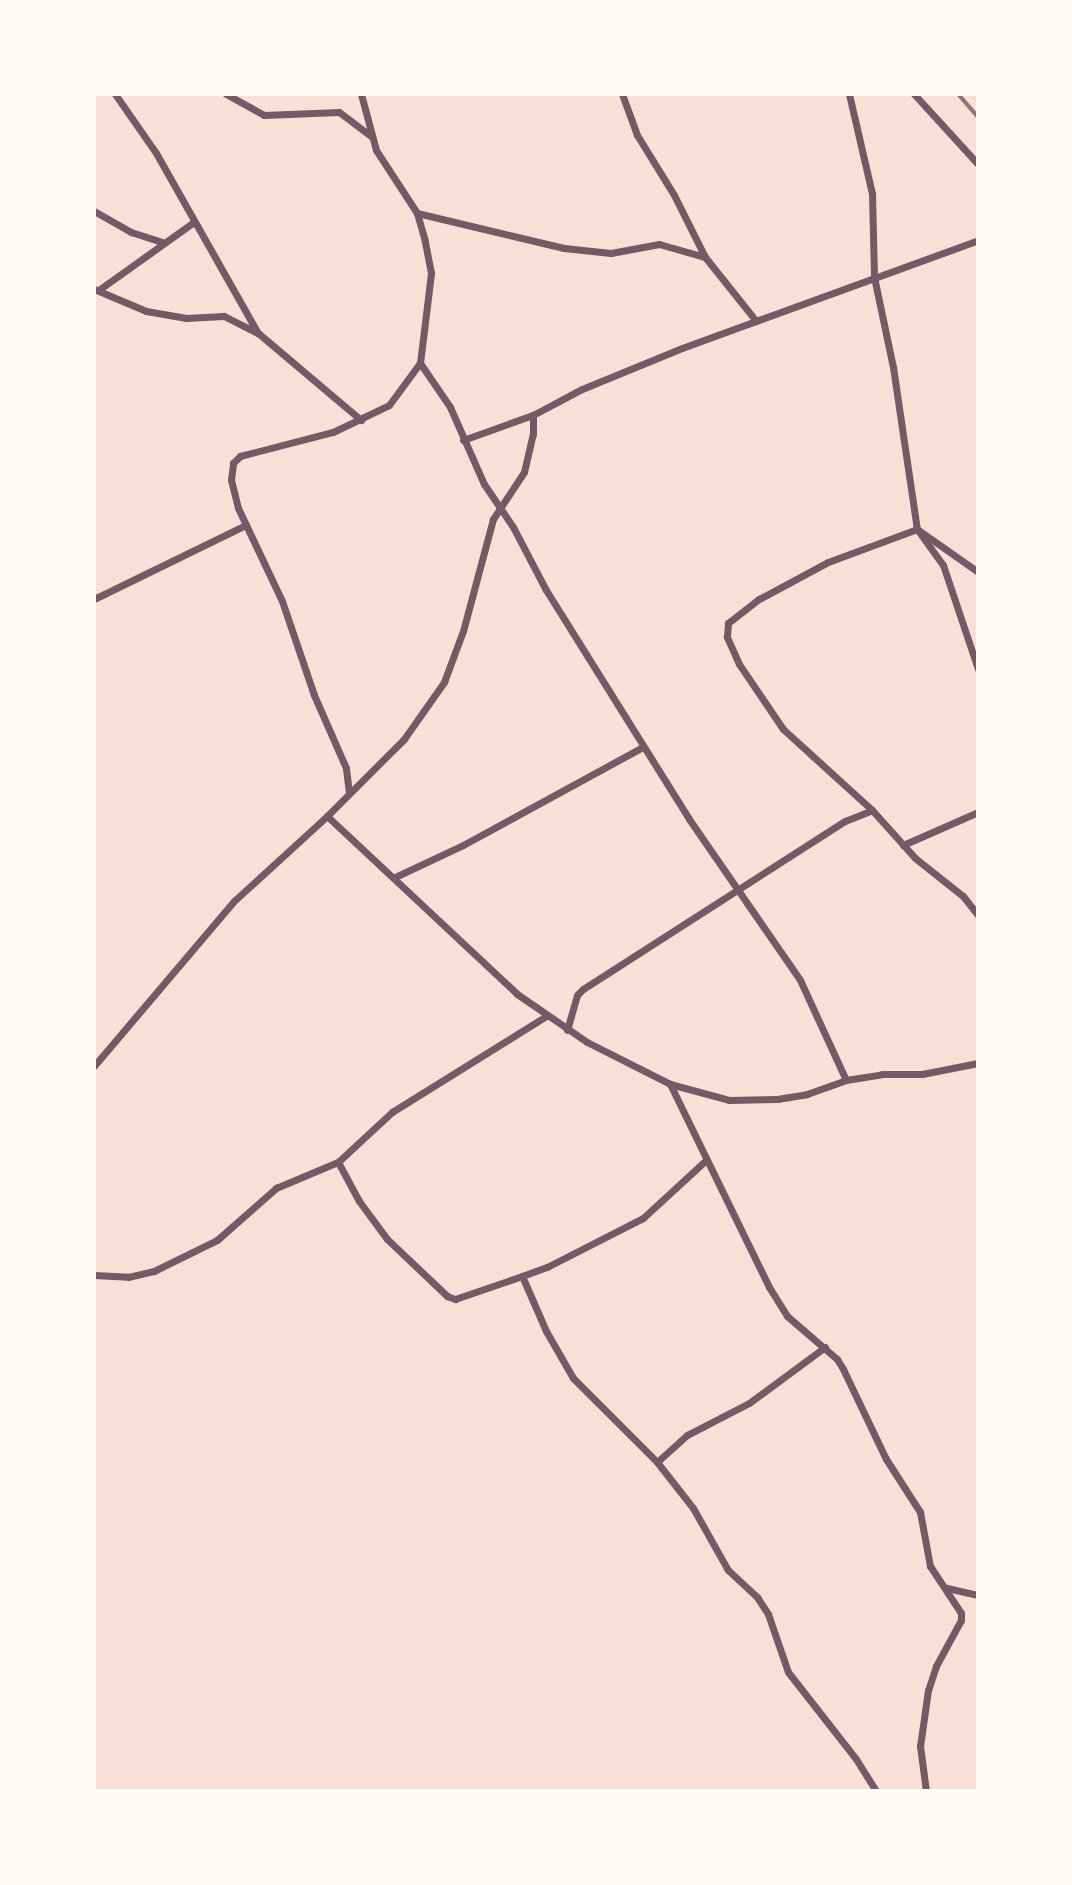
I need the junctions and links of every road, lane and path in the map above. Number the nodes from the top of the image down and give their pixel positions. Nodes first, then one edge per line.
1 (115, 94) edge
2 (226, 94) edge
3 (361, 94) edge
4 (622, 94) edge
5 (849, 94) edge
6 (914, 94) edge
7 (370, 135) junction
8 (978, 164) edge
9 (94, 211) edge
10 (417, 213) junction
11 (194, 222) junction
12 (978, 240) edge
13 (162, 242) junction
14 (705, 257) junction
15 (874, 277) junction
16 (97, 289) edge
17 (756, 321) junction
18 (258, 333) junction
19 (420, 363) junction
20 (533, 415) junction
21 (361, 420) junction
22 (463, 440) junction
23 (501, 507) junction
24 (246, 525) junction
25 (917, 529) junction
26 (978, 572) edge
27 (94, 599) edge
28 (978, 669) edge
29 (643, 747) junction
30 (349, 793) junction
31 (872, 810) junction
32 (978, 812) edge
33 (327, 816) junction
34 (903, 845) junction
35 (395, 877) junction
36 (739, 888) junction
37 (978, 915) edge
38 (546, 1016) junction
39 (567, 1030) junction
40 (978, 1063) edge
41 (94, 1066) edge
42 (846, 1080) junction
43 (670, 1084) junction
44 (705, 1161) junction
45 (338, 1162) junction
46 (94, 1275) edge
47 (522, 1276) junction
48 (825, 1347) junction
49 (657, 1462) junction
50 (947, 1588) junction
51 (978, 1595) edge
52 (876, 1791) edge
53 (926, 1791) edge

1 - 11 street
2 - 7 street
3 - 7 street
4 - 14 street
5 - 15 street
6 - 8 street
7 - 10 street
9 - 13 street
10 - 14 street
10 - 19 street
11 - 13 street
11 - 18 street
12 - 15 street
13 - 16 street
14 - 17 street
15 - 17 street
15 - 25 street
16 - 18 street
17 - 20 street
18 - 21 street
19 - 21 street
19 - 22 street
20 - 22 street
20 - 23 street
21 - 24 street
22 - 23 street
23 - 29 street
23 - 30 street
24 - 27 street
24 - 30 street
25 - 26 street
25 - 28 street
25 - 31 street
29 - 35 street
29 - 36 street
30 - 33 street
31 - 34 street
31 - 36 street
32 - 34 street
33 - 35 street
33 - 41 street
34 - 37 street
35 - 38 street
36 - 39 street
36 - 42 street
38 - 39 street
38 - 45 street
39 - 43 street
40 - 42 street
42 - 43 street
43 - 44 street
44 - 47 street
44 - 48 street
45 - 46 street
45 - 47 street
47 - 49 street
48 - 49 street
48 - 50 street
49 - 52 street
50 - 51 street
50 - 53 street

